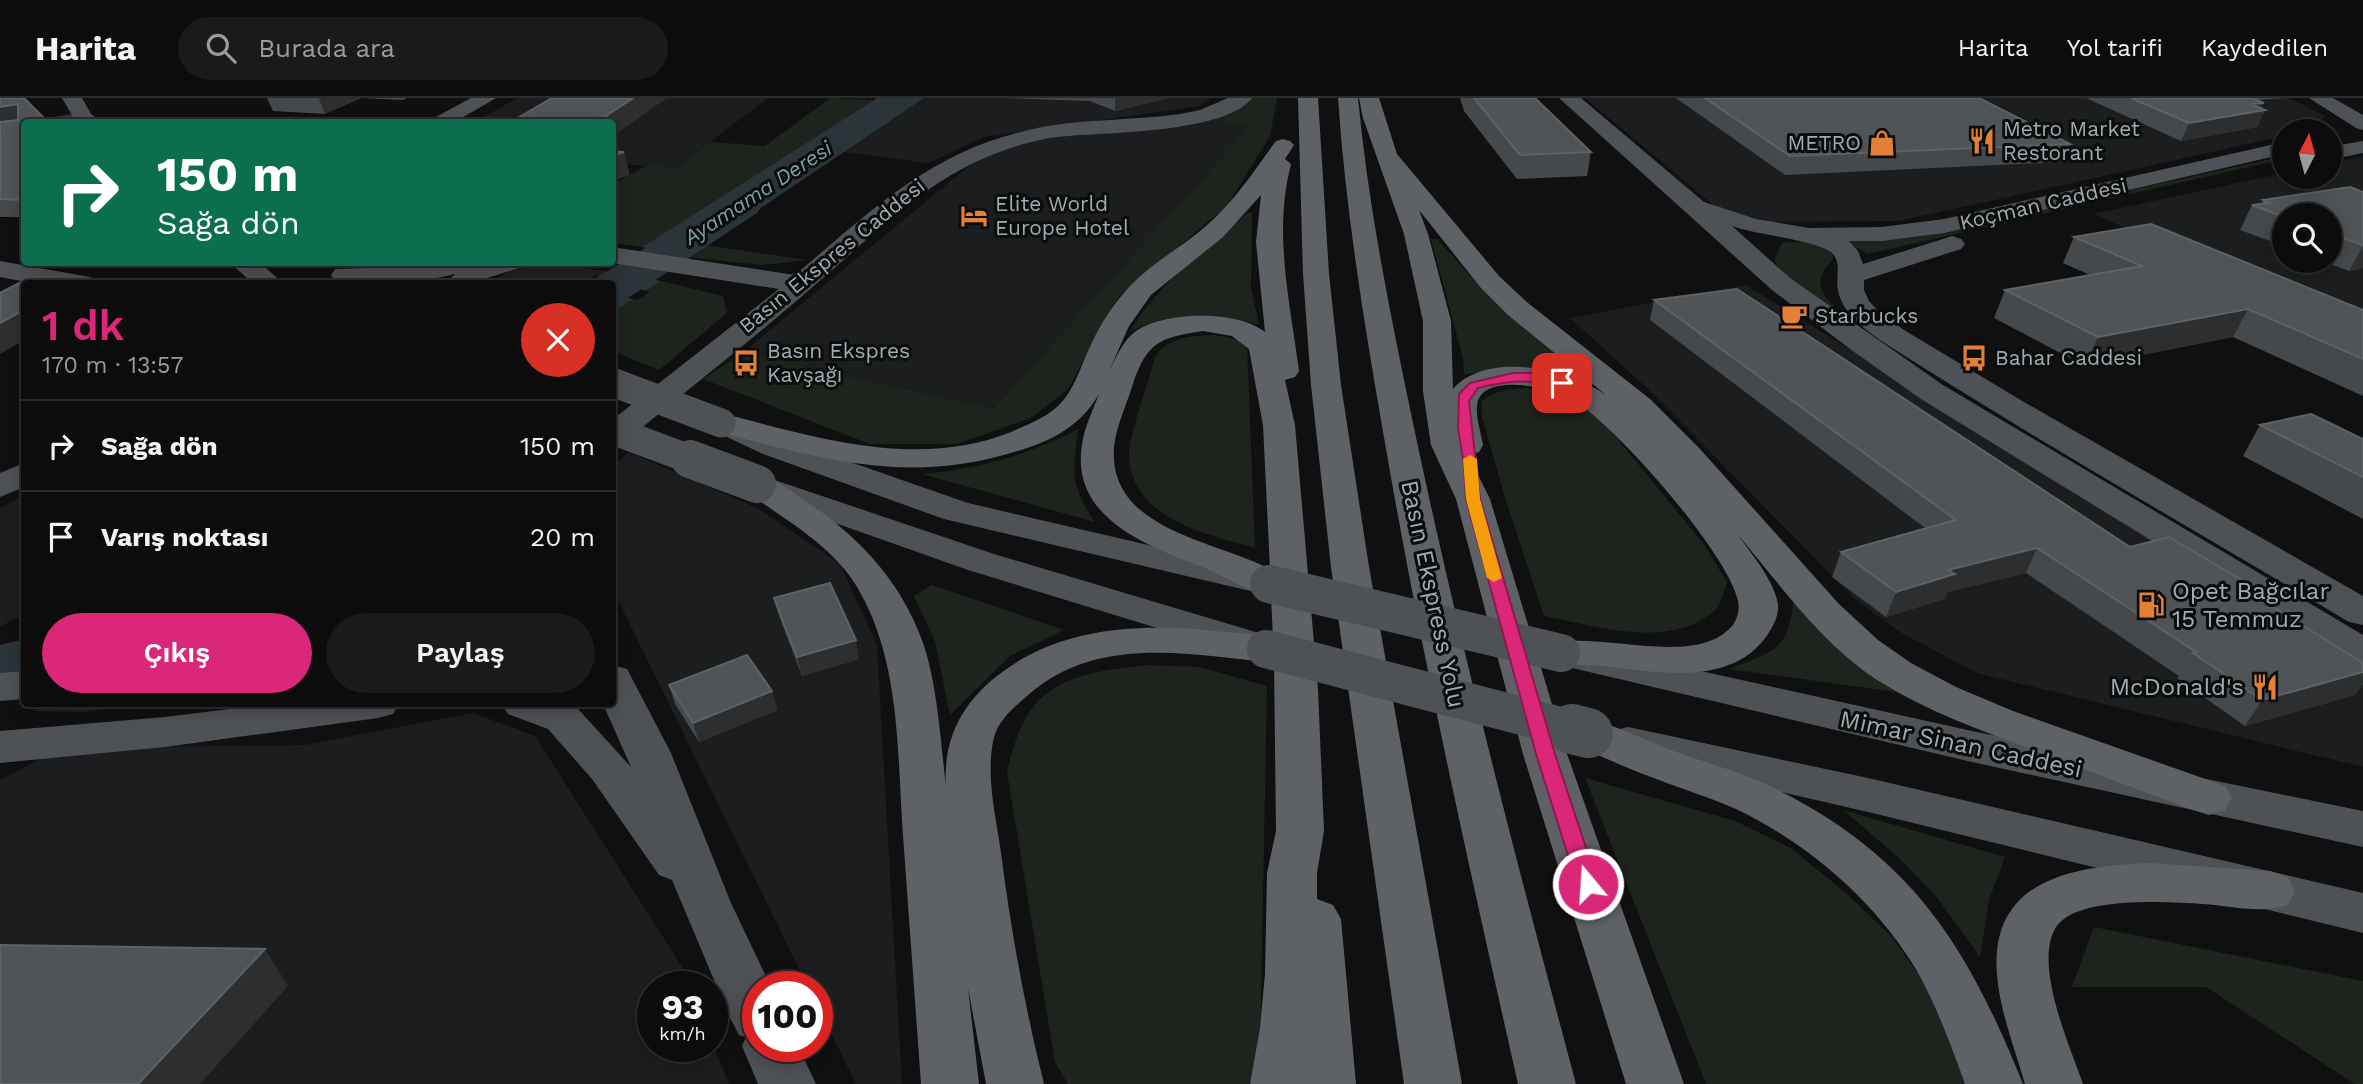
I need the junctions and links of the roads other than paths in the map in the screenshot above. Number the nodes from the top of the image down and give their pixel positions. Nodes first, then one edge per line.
1 (98, 98) edge
2 (486, 98) edge
3 (1242, 98) edge
4 (1348, 98) edge
5 (1369, 98) edge
6 (1569, 98) edge
7 (2319, 98) edge
8 (2340, 98) edge
9 (75, 108) edge
10 (1291, 116) edge
11 (2361, 117) edge
12 (447, 119) edge
13 (2342, 129) edge
14 (2363, 146) edge
15 (2272, 151) edge
16 (2342, 151) edge
17 (1390, 159) junction
18 (2272, 167) edge
19 (1694, 204) junction
20 (1798, 234) junction
21 (616, 257) edge
22 (1759, 263) junction
23 (616, 264) edge
24 (247, 266) edge
25 (458, 266) edge
26 (501, 266) edge
27 (0, 269) edge
28 (343, 274) edge
29 (62, 280) edge
30 (266, 280) edge
31 (465, 280) edge
32 (745, 282) junction
33 (1851, 283) junction
34 (792, 290) junction
35 (1820, 311) junction
36 (616, 384) edge
37 (721, 423) junction
38 (1279, 425) junction
39 (616, 431) edge
40 (616, 433) edge
41 (21, 475) edge
42 (757, 484) junction
43 (0, 487) edge
44 (1473, 499) junction
45 (1269, 584) junction
46 (2363, 589) edge
47 (2363, 613) edge
48 (2363, 633) edge
49 (1266, 649) junction
50 (1561, 653) junction
51 (2363, 653) edge
52 (21, 685) edge
53 (0, 687) edge
54 (616, 687) edge
55 (355, 707) edge
56 (531, 707) edge
57 (1588, 733) junction
58 (0, 747) edge
59 (2209, 798) junction
60 (2363, 802) edge
61 (2363, 829) edge
62 (1300, 831) junction
63 (2270, 891) junction
64 (706, 903) junction
65 (2363, 912) edge
66 (742, 983) edge
67 (777, 1062) edge
68 (787, 1084) edge
69 (950, 1084) edge
70 (1015, 1084) edge
71 (1279, 1084) edge
72 (1327, 1084) edge
73 (1433, 1084) edge
74 (1548, 1084) edge
75 (1655, 1084) edge
76 (1994, 1084) edge
77 (2054, 1084) edge

1 - 9 street
2 - 12 main road
3 - 34 main road, Basın Ekspres Caddesi
4 - 74 highway, Basın Ekspress Yolu
5 - 17 highway
6 - 19 main road
7 - 11 main road
8 - 11 main road
10 - 37 highway
10 - 38 highway
10 - 73 highway
11 - 13 main road
14 - 16 main road
15 - 20 main road, Koçman Caddesi
17 - 44 highway
17 - 59 highway
18 - 33 main road, Koçman Caddesi
19 - 20 main road
19 - 22 main road
20 - 22 main road
20 - 33 main road
21 - 32 main road
22 - 35 main road
23 - 32 main road
24 - 30 main road
25 - 28 main road
26 - 31 main road
27 - 29 main road
32 - 34 main road
33 - 46 main road
33 - 47 main road
34 - 40 main road, Basın Ekspres Caddesi
35 - 48 main road
35 - 51 main road
36 - 37 main road, Mimar Sinan Caddesi, bridge
37 - 45 main road, Mimar Sinan Caddesi
38 - 45 highway
38 - 62 highway
39 - 42 main road, bridge
41 - 43 main road
42 - 49 main road
42 - 69 highway
44 - 50 highway
44 - 75 highway
45 - 50 main road, Mimar Sinan Caddesi, bridge
49 - 57 main road, bridge
49 - 70 highway
50 - 59 main road, Mimar Sinan Caddesi
52 - 53 main road
54 - 64 main road
55 - 58 main road
56 - 64 main road
57 - 63 main road
57 - 76 highway
59 - 60 main road
59 - 61 main road, Mimar Sinan Caddesi
62 - 71 highway
62 - 72 highway
63 - 65 main road
63 - 77 highway
64 - 66 main road
67 - 68 main road

